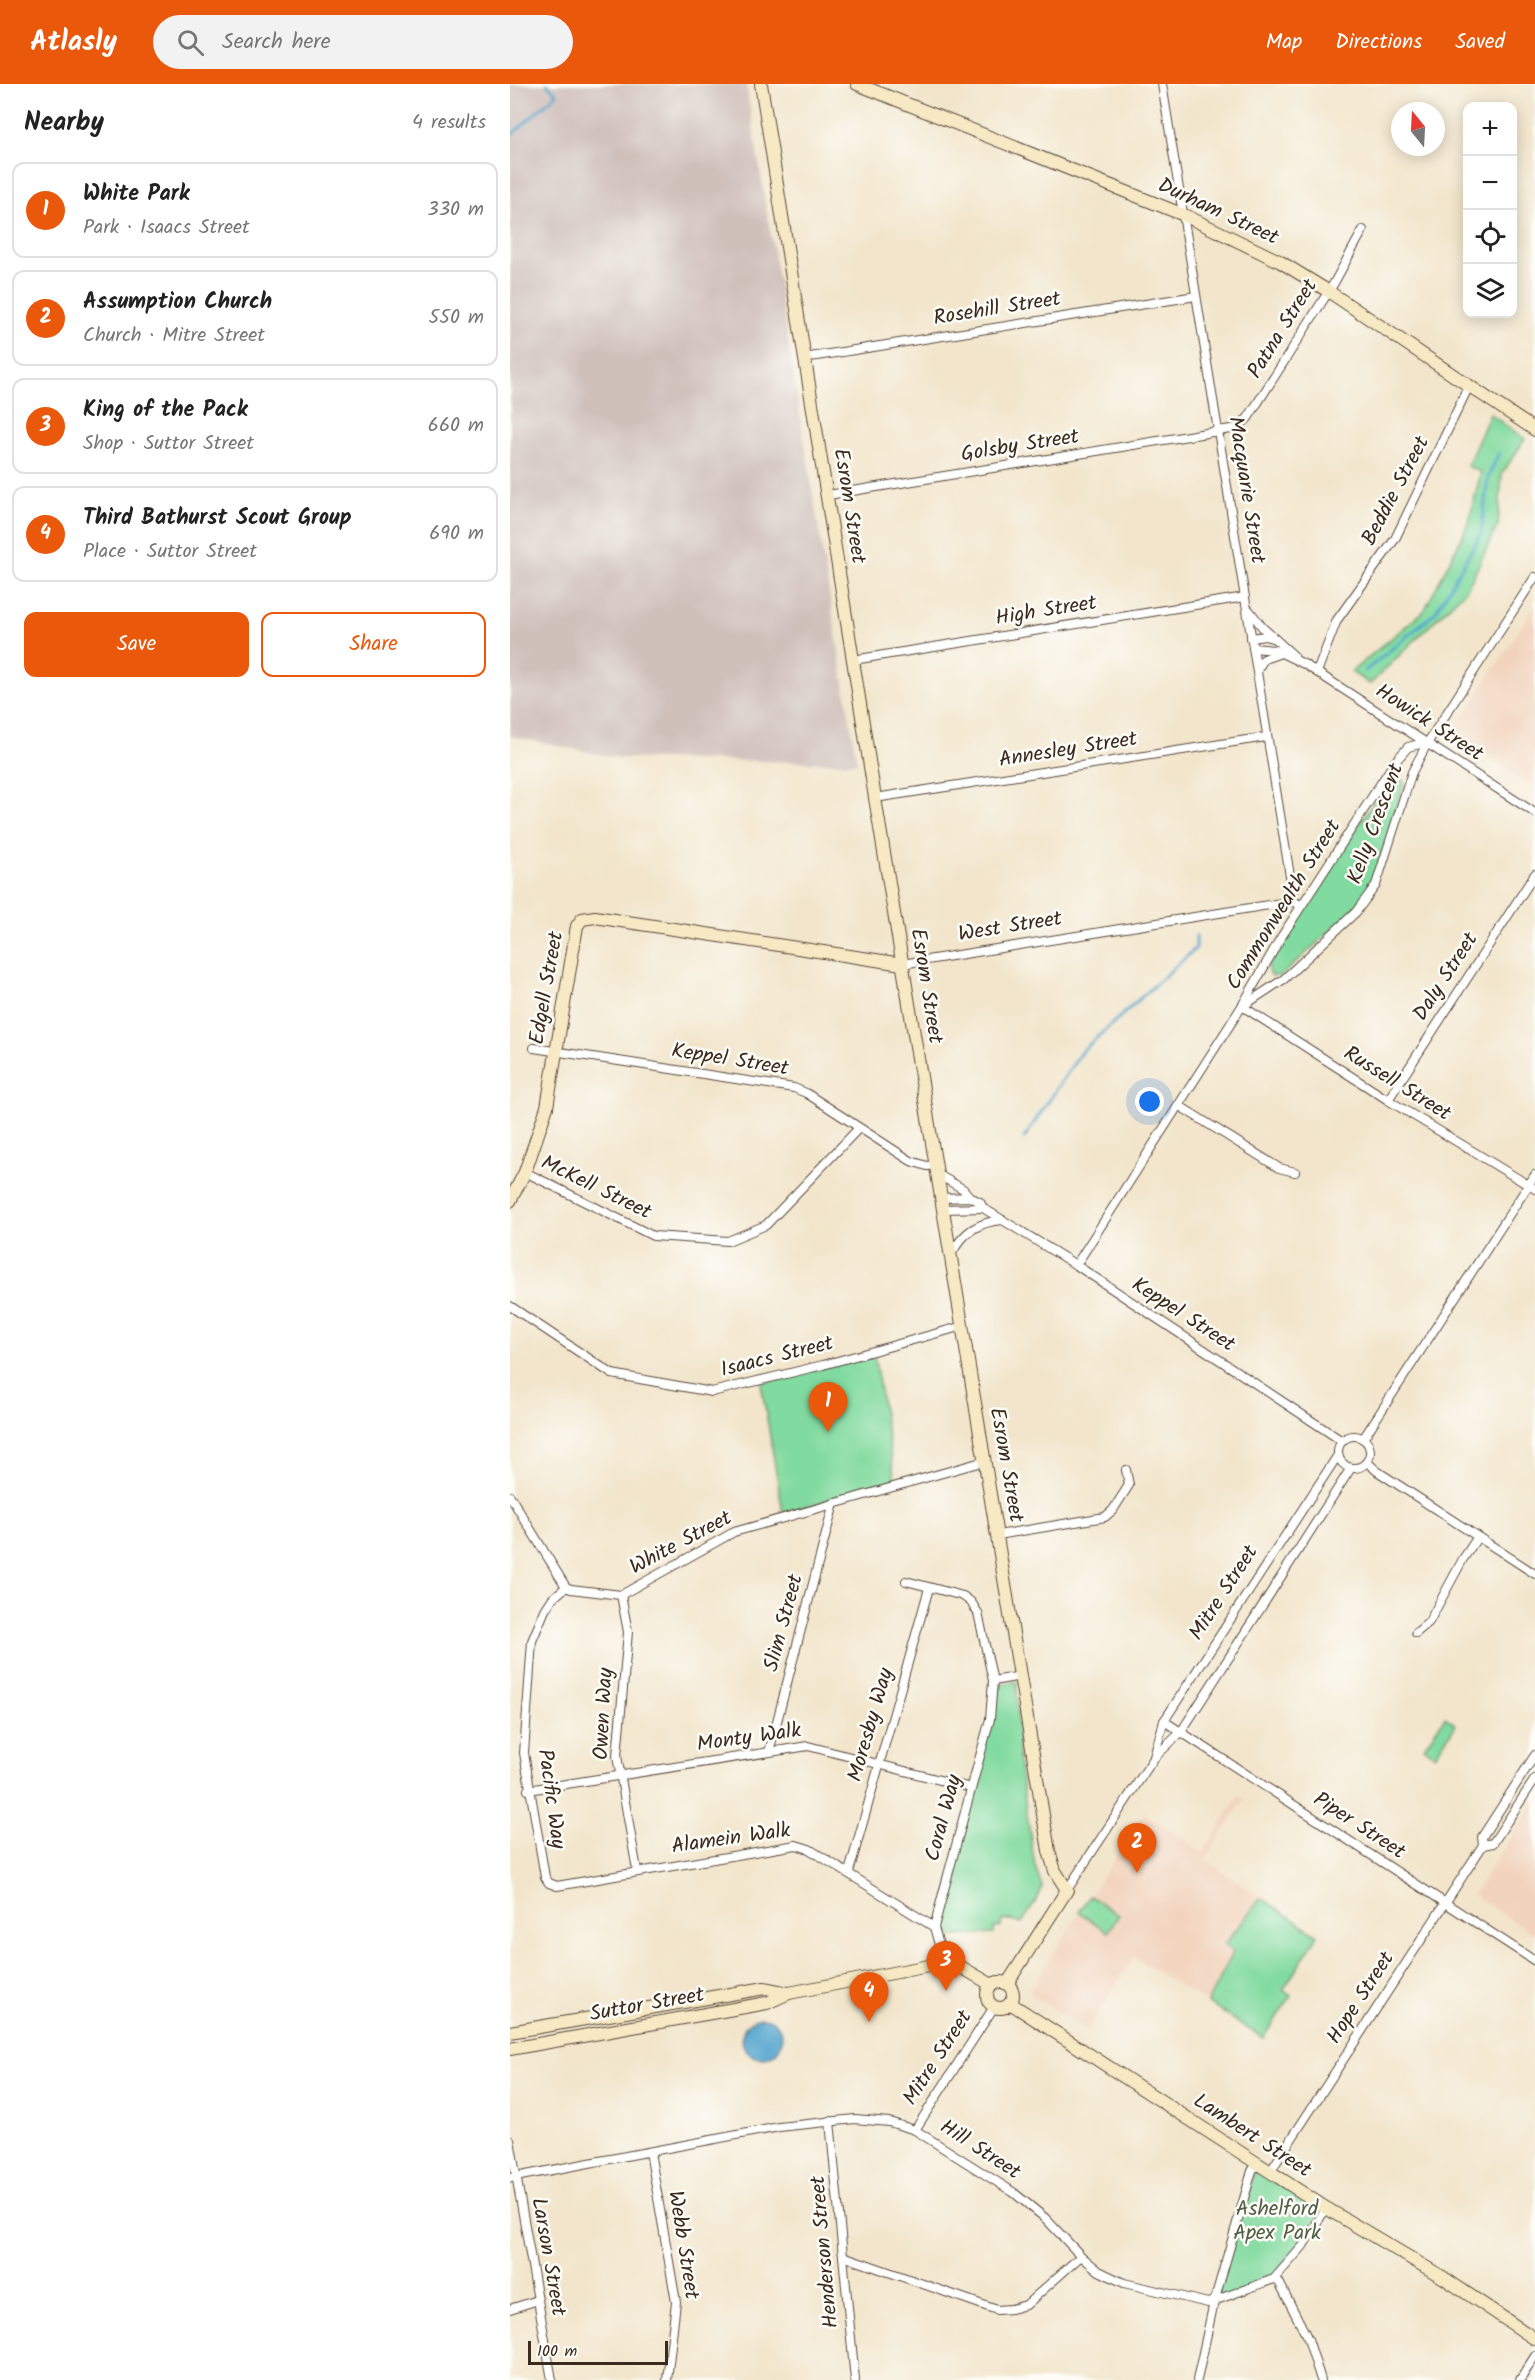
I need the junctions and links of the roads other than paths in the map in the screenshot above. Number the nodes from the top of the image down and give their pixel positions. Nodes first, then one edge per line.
1 (761, 84) edge
2 (857, 84) edge
3 (1162, 84) edge
4 (1184, 215) junction
5 (1363, 230) dead end
6 (1328, 291) junction
7 (1196, 296) junction
8 (804, 358) junction
9 (1469, 386) junction
10 (1535, 430) edge
11 (1219, 433) junction
12 (828, 495) junction
13 (1535, 577) edge
14 (1245, 600) junction
15 (1251, 638) junction
16 (1275, 639) junction
17 (1253, 648) junction
18 (1282, 653) junction
19 (853, 660) junction
20 (1304, 664) junction
21 (1317, 672) junction
22 (1257, 673) junction
23 (1266, 736) junction
24 (1428, 742) junction
25 (1394, 763) junction
26 (1412, 772) junction
27 (875, 798) junction
28 (1535, 813) edge
29 (1535, 874) edge
30 (1298, 904) junction
31 (582, 919) joint
32 (902, 964) junction
33 (1242, 1006) junction
34 (534, 1048) dead end
35 (556, 1051) junction
36 (1388, 1100) junction
37 (1178, 1105) junction
38 (858, 1129) junction
39 (936, 1170) junction
40 (1295, 1172) dead end
41 (525, 1173) junction
42 (1535, 1175) edge
43 (1532, 1187) edge
44 (970, 1197) junction
45 (510, 1201) edge
46 (943, 1204) junction
47 (983, 1208) junction
48 (1003, 1220) junction
49 (951, 1254) junction
50 (1076, 1265) junction
51 (510, 1306) edge
52 (963, 1326) junction
53 (1363, 1439) junction
54 (1342, 1441) junction
55 (1338, 1455) junction
56 (985, 1461) junction
57 (1367, 1462) junction
58 (1351, 1468) junction
59 (1126, 1470) dead end
60 (510, 1496) edge
61 (834, 1503) junction
62 (998, 1535) junction
63 (1477, 1538) junction
64 (1535, 1574) edge
65 (906, 1581) dead end
66 (566, 1587) junction
67 (929, 1588) junction
68 (621, 1595) junction
69 (1416, 1633) dead end
70 (1020, 1676) junction
71 (993, 1681) junction
72 (1164, 1721) junction
73 (1181, 1732) junction
74 (769, 1752) junction
75 (1535, 1755) edge
76 (1154, 1758) junction
77 (878, 1764) junction
78 (620, 1776) junction
79 (1535, 1779) edge
80 (971, 1788) junction
81 (528, 1790) junction
82 (1484, 1845) junction
83 (637, 1870) junction
84 (849, 1872) junction
85 (549, 1883) joint
86 (1067, 1890) junction
87 (1445, 1903) junction
88 (934, 1927) junction
89 (1535, 1961) edge
90 (944, 1963) junction
91 (1007, 1984) junction
92 (990, 1988) junction
93 (789, 1993) junction
94 (1010, 2003) junction
95 (994, 2007) junction
96 (510, 2032) edge
97 (510, 2049) edge
98 (830, 2121) junction
99 (915, 2130) junction
100 (510, 2140) edge
101 (650, 2152) junction
102 (1257, 2163) junction
103 (1270, 2172) junction
104 (513, 2177) edge
105 (1326, 2208) junction
106 (843, 2256) junction
107 (1081, 2256) junction
108 (1274, 2279) junction
109 (538, 2300) junction
110 (1214, 2302) junction
111 (510, 2309) edge
112 (1535, 2339) edge
113 (1535, 2356) edge
114 (552, 2380) edge
115 (667, 2380) edge
116 (855, 2380) edge
117 (1197, 2380) edge
118 (1321, 2380) edge
119 (1520, 2380) edge

1 - 8 street, Esrom Street
2 - 4 street, Durham Street
3 - 4 street, Macquarie Street
4 - 6 street, Durham Street
4 - 7 street, Macquarie Street
5 - 6 street, Patna Street
6 - 9 street, Durham Street
6 - 11 street, Patna Street
7 - 8 street, Rosehill Street
7 - 11 street, Macquarie Street
8 - 12 street, Esrom Street
9 - 10 street, Durham Street
9 - 21 street, Beddie Street
11 - 12 street, Golsby Street
11 - 14 street, Macquarie Street
12 - 19 street, Esrom Street
13 - 24 street
14 - 15 street, Macquarie Street
14 - 16 street, Howick Street
14 - 19 street, High Street
15 - 16 street
15 - 17 street, Macquarie Street
16 - 20 street, Howick Street
17 - 18 street, Howick Street
17 - 22 street, Macquarie Street
18 - 20 street, Howick Street
18 - 22 street
19 - 27 street, Esrom Street
20 - 21 street, Howick Street
21 - 24 street, Howick Street
22 - 23 street, Macquarie Street
23 - 27 street, Annesley Street
23 - 30 street, Macquarie Street
24 - 25 street, Commonwealth Street
24 - 26 street, Kelly Crescent
24 - 28 street, Howick Street
25 - 26 street
25 - 30 street, Commonwealth Street
26 - 33 street, Kelly Crescent
27 - 32 street, Esrom Street
29 - 36 street, Daly Street
30 - 32 street, West Street
30 - 33 street, Commonwealth Street
31 - 32 street, West Street
31 - 35 street, Edgell Street
32 - 39 street, Esrom Street
33 - 36 street, Russell Street
33 - 37 street, Commonwealth Street
34 - 35 street, Keppel Street
35 - 38 street, Keppel Street
35 - 41 street, Edgell Street
36 - 43 street, Russell Street
37 - 40 street
37 - 50 street, Commonwealth Street
38 - 39 street, Keppel Street
38 - 41 street, McKell Street
39 - 44 street, Keppel Street
39 - 46 street, Esrom Street
41 - 45 street, Edgell Street
42 - 43 street
43 - 53 street
44 - 46 street
44 - 47 street, Keppel Street
46 - 47 street
46 - 49 street, Esrom Street
47 - 48 street, Keppel Street
48 - 49 street
48 - 50 street, Keppel Street
49 - 52 street, Esrom Street
50 - 54 street, Keppel Street
51 - 52 street, Isaacs Street
52 - 56 street, Esrom Street
53 - 54 street
53 - 57 street
54 - 55 street
55 - 58 street
55 - 72 street, Mitre Street
56 - 61 street, White Street
56 - 62 street, Esrom Street
57 - 58 street
57 - 63 street
58 - 73 street, Mitre Street
59 - 62 street
60 - 66 street
61 - 68 street, White Street
61 - 74 street, Slim Street
62 - 70 street, Esrom Street
63 - 64 street
63 - 69 street
65 - 67 street, Coral Way
66 - 68 street, White Street
66 - 81 street, Pacific Way
67 - 71 street, Coral Way
67 - 77 street, Moresby Way
68 - 78 street, Owen Way
70 - 71 street
70 - 86 street, Esrom Street
71 - 80 street, Coral Way
72 - 73 street, Piper Street
72 - 76 street, Mitre Street
73 - 76 street, Mitre Street
73 - 87 street, Piper Street
74 - 77 street, Monty Walk
74 - 78 street, Monty Walk
75 - 82 street, Hope Street
76 - 86 street, Mitre Street
77 - 80 street, Monty Walk
77 - 84 street, Moresby Way
78 - 81 street, Monty Walk
78 - 83 street, Owen Way
79 - 82 street, Hope Street
80 - 88 street, Coral Way
81 - 85 street, Pacific Way
82 - 87 street, Hope Street
83 - 84 street, Alamein Walk
83 - 85 street, Alamein Walk
84 - 88 street, Alamein Walk
86 - 91 street, Mitre Street
87 - 89 street, Piper Street
87 - 103 street, Hope Street
88 - 90 street
90 - 92 street
90 - 93 street, Suttor Street
91 - 92 street
91 - 94 street
92 - 95 street
93 - 96 street, Suttor Street
93 - 97 street, Suttor Street
94 - 95 street
94 - 102 street, Lambert Street
95 - 99 street, Mitre Street
98 - 99 street, Hill Street
98 - 101 street, Hill Street
98 - 106 street, Henderson Street
99 - 107 street, Hill Street
100 - 104 street, Larson Street
101 - 104 street, Hill Street
101 - 115 street, Webb Street
102 - 103 street, Lambert Street
102 - 110 street
103 - 105 street, Lambert Street
104 - 109 street, Larson Street
105 - 108 street
105 - 112 street, Lambert Street
106 - 107 street
106 - 116 street, Henderson Street
107 - 110 street, Hill Street
108 - 110 street
108 - 118 street
109 - 111 street
109 - 114 street, Larson Street
110 - 117 street
113 - 119 street

